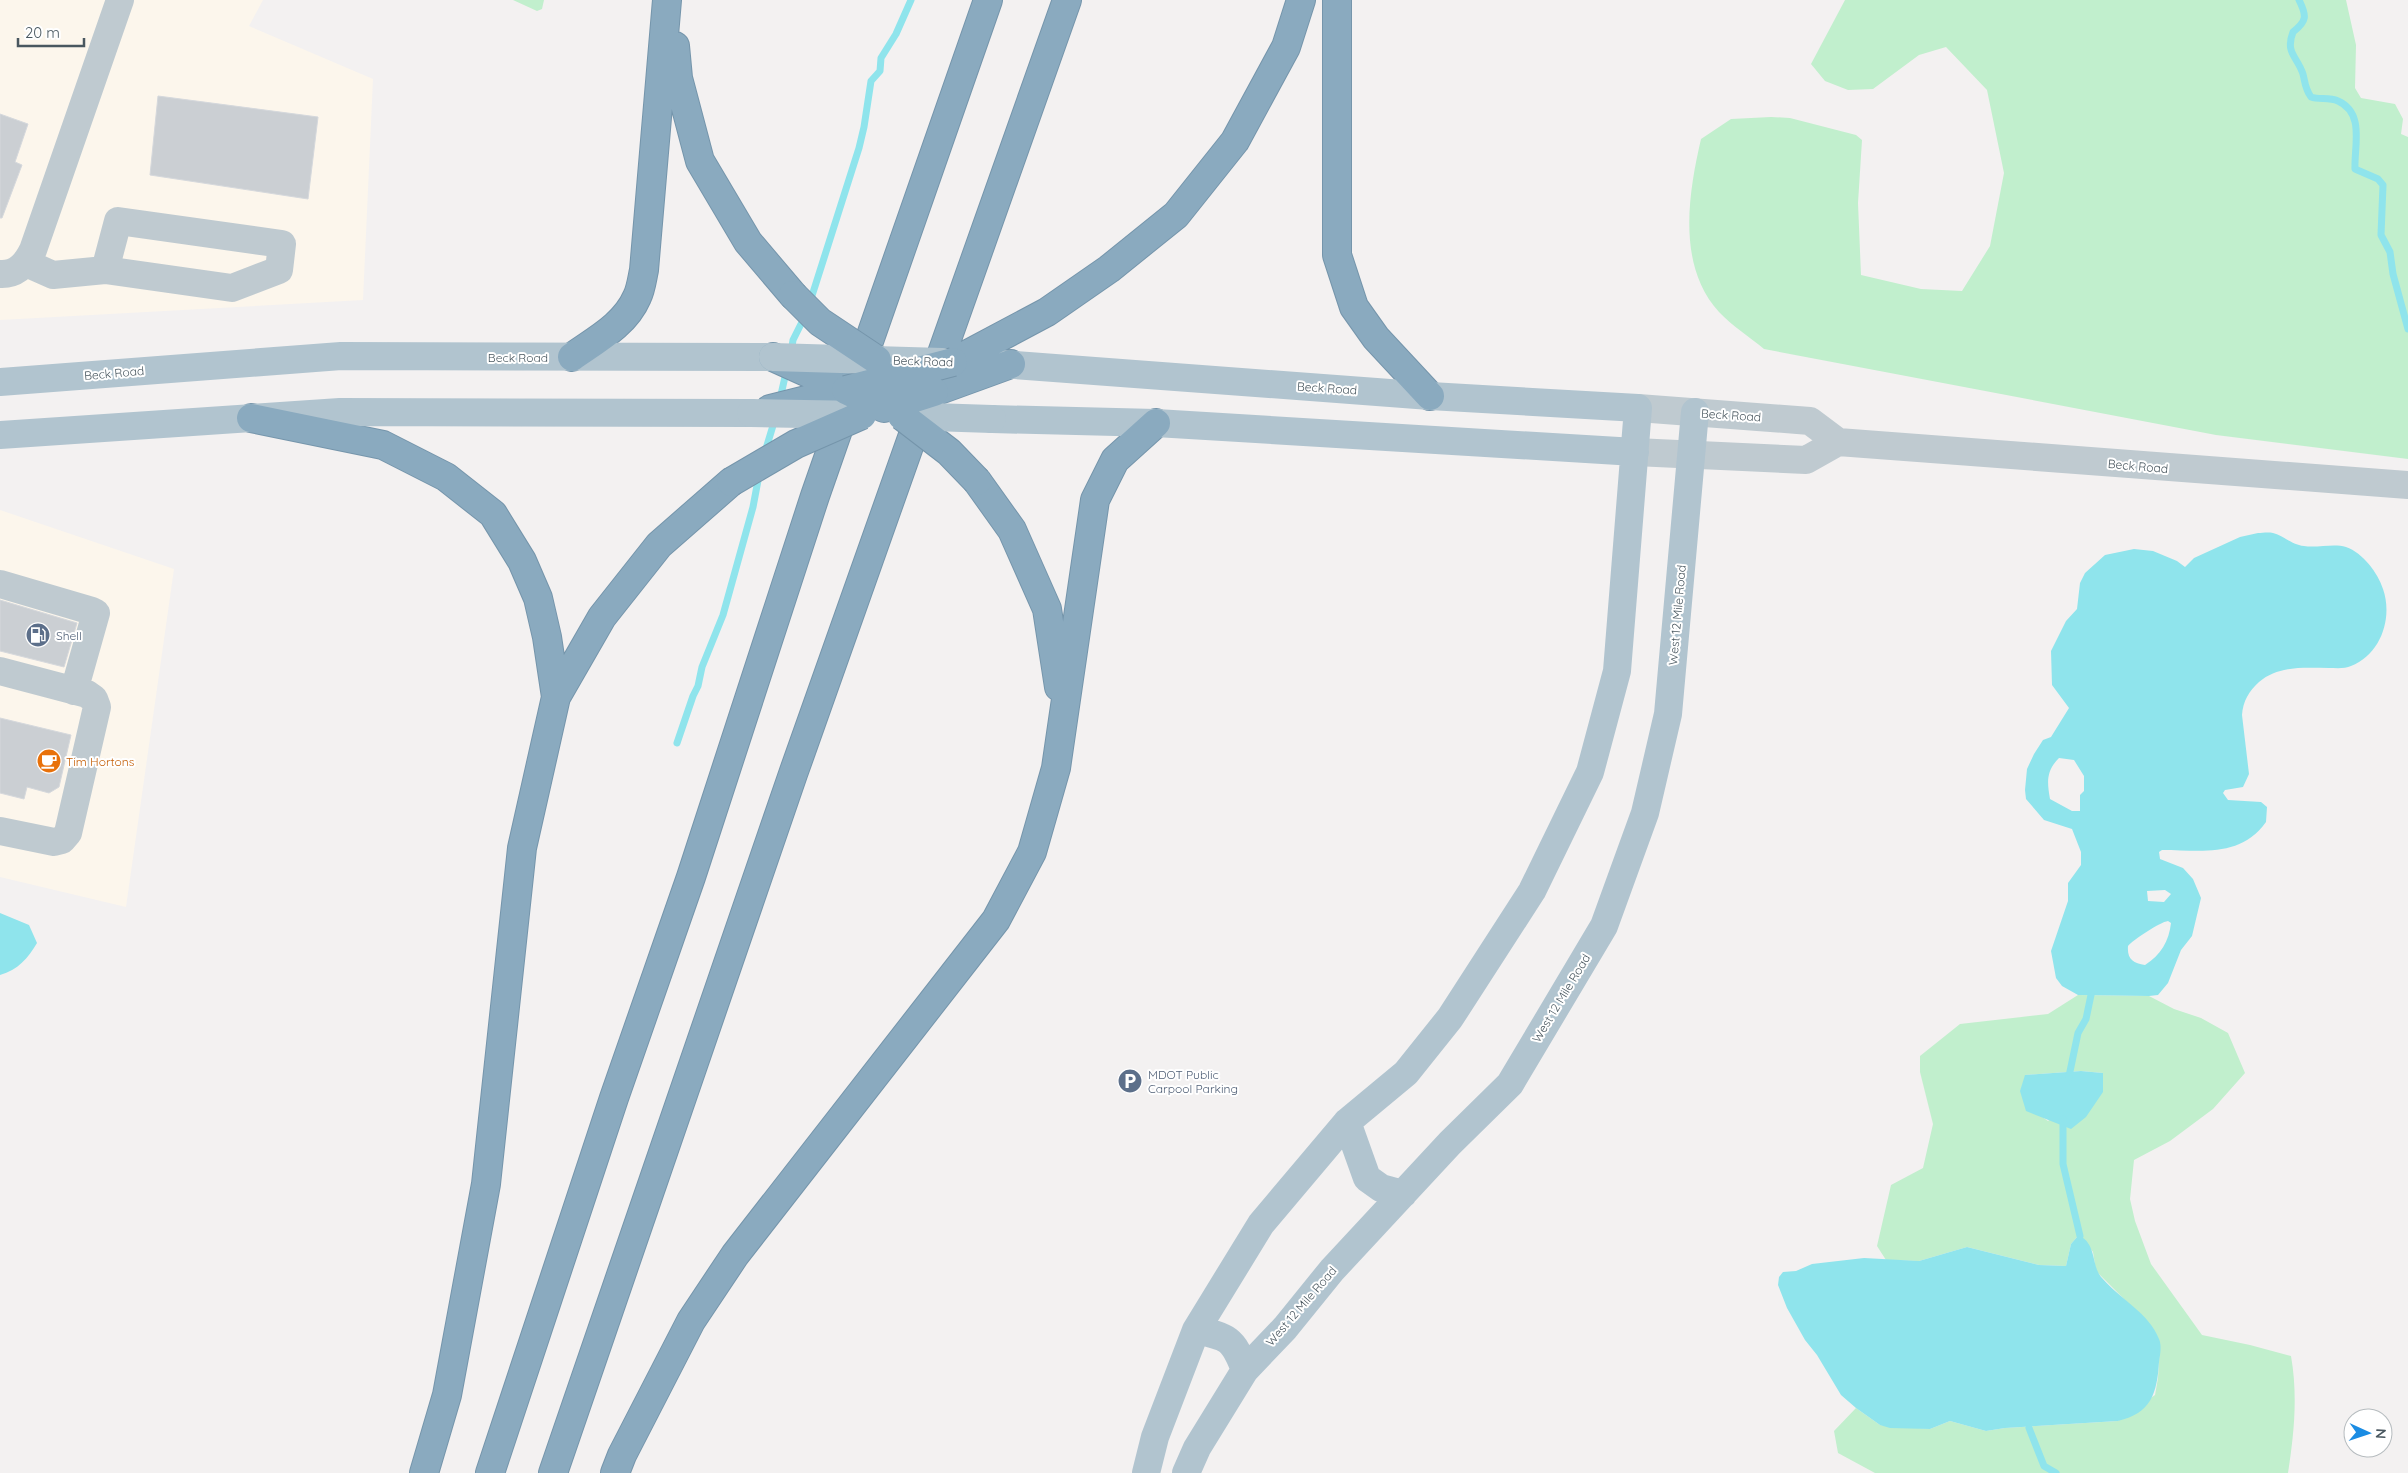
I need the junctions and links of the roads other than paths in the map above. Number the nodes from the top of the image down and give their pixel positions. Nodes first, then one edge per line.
1 (120, 0) edge
2 (667, 0) edge
3 (671, 0) edge
4 (988, 0) edge
5 (1067, 0) edge
6 (1301, 0) edge
7 (1337, 0) edge
8 (26, 263) junction
9 (105, 270) junction
10 (0, 274) edge
11 (572, 357) junction
12 (773, 357) junction
13 (878, 360) junction
14 (953, 362) junction
15 (1011, 364) junction
16 (904, 375) junction
17 (0, 382) edge
18 (846, 390) junction
19 (934, 392) junction
20 (1430, 396) junction
21 (1638, 408) junction
22 (1696, 412) junction
23 (751, 413) junction
24 (883, 413) junction
25 (251, 418) junction
26 (992, 419) junction
27 (1156, 423) junction
28 (0, 435) edge
29 (1838, 442) junction
30 (1635, 452) junction
31 (1692, 456) junction
32 (2408, 485) edge
33 (0, 584) edge
34 (0, 671) edge
35 (74, 691) junction
36 (556, 697) junction
37 (1056, 768) junction
38 (0, 831) edge
39 (1347, 1122) junction
40 (1403, 1194) junction
41 (1196, 1330) junction
42 (1245, 1370) junction
43 (424, 1473) edge
44 (490, 1473) edge
45 (553, 1473) edge
46 (615, 1473) edge
47 (1146, 1473) edge
48 (1186, 1473) edge

1 - 8 street
2 - 11 highway
3 - 13 highway, bridge
4 - 44 highway
5 - 45 highway
6 - 14 highway
7 - 20 highway
8 - 9 street
8 - 10 street
9 - 9 street
11 - 12 main road, Beck Road
11 - 17 main road, Beck Road
12 - 13 main road, Beck Road, bridge
12 - 18 highway, bridge
13 - 14 main road, Beck Road, bridge
13 - 16 highway, bridge
14 - 15 main road, Beck Road
14 - 16 highway, bridge
15 - 19 highway
15 - 20 main road, Beck Road
16 - 18 highway, bridge
16 - 19 highway
18 - 23 highway, bridge
18 - 24 highway, bridge
19 - 24 highway, bridge
19 - 26 highway, bridge
20 - 21 main road, Beck Road
21 - 22 street, Beck Road
21 - 30 main road
22 - 29 street, Beck Road
22 - 31 main road, West 12 Mile Road
23 - 24 main road, bridge
23 - 25 main road
24 - 26 main road, bridge
24 - 36 highway, bridge
24 - 37 highway, bridge
25 - 28 main road
25 - 36 highway
26 - 27 main road
27 - 30 main road
27 - 37 highway
29 - 31 street
29 - 32 street, Beck Road
30 - 31 street
30 - 39 main road
31 - 40 main road, West 12 Mile Road
33 - 35 street
34 - 35 street
35 - 38 street
36 - 43 highway
37 - 46 highway
39 - 40 main road
39 - 41 main road
40 - 42 main road, West 12 Mile Road
41 - 42 main road
41 - 47 main road
42 - 48 main road, West 12 Mile Road

